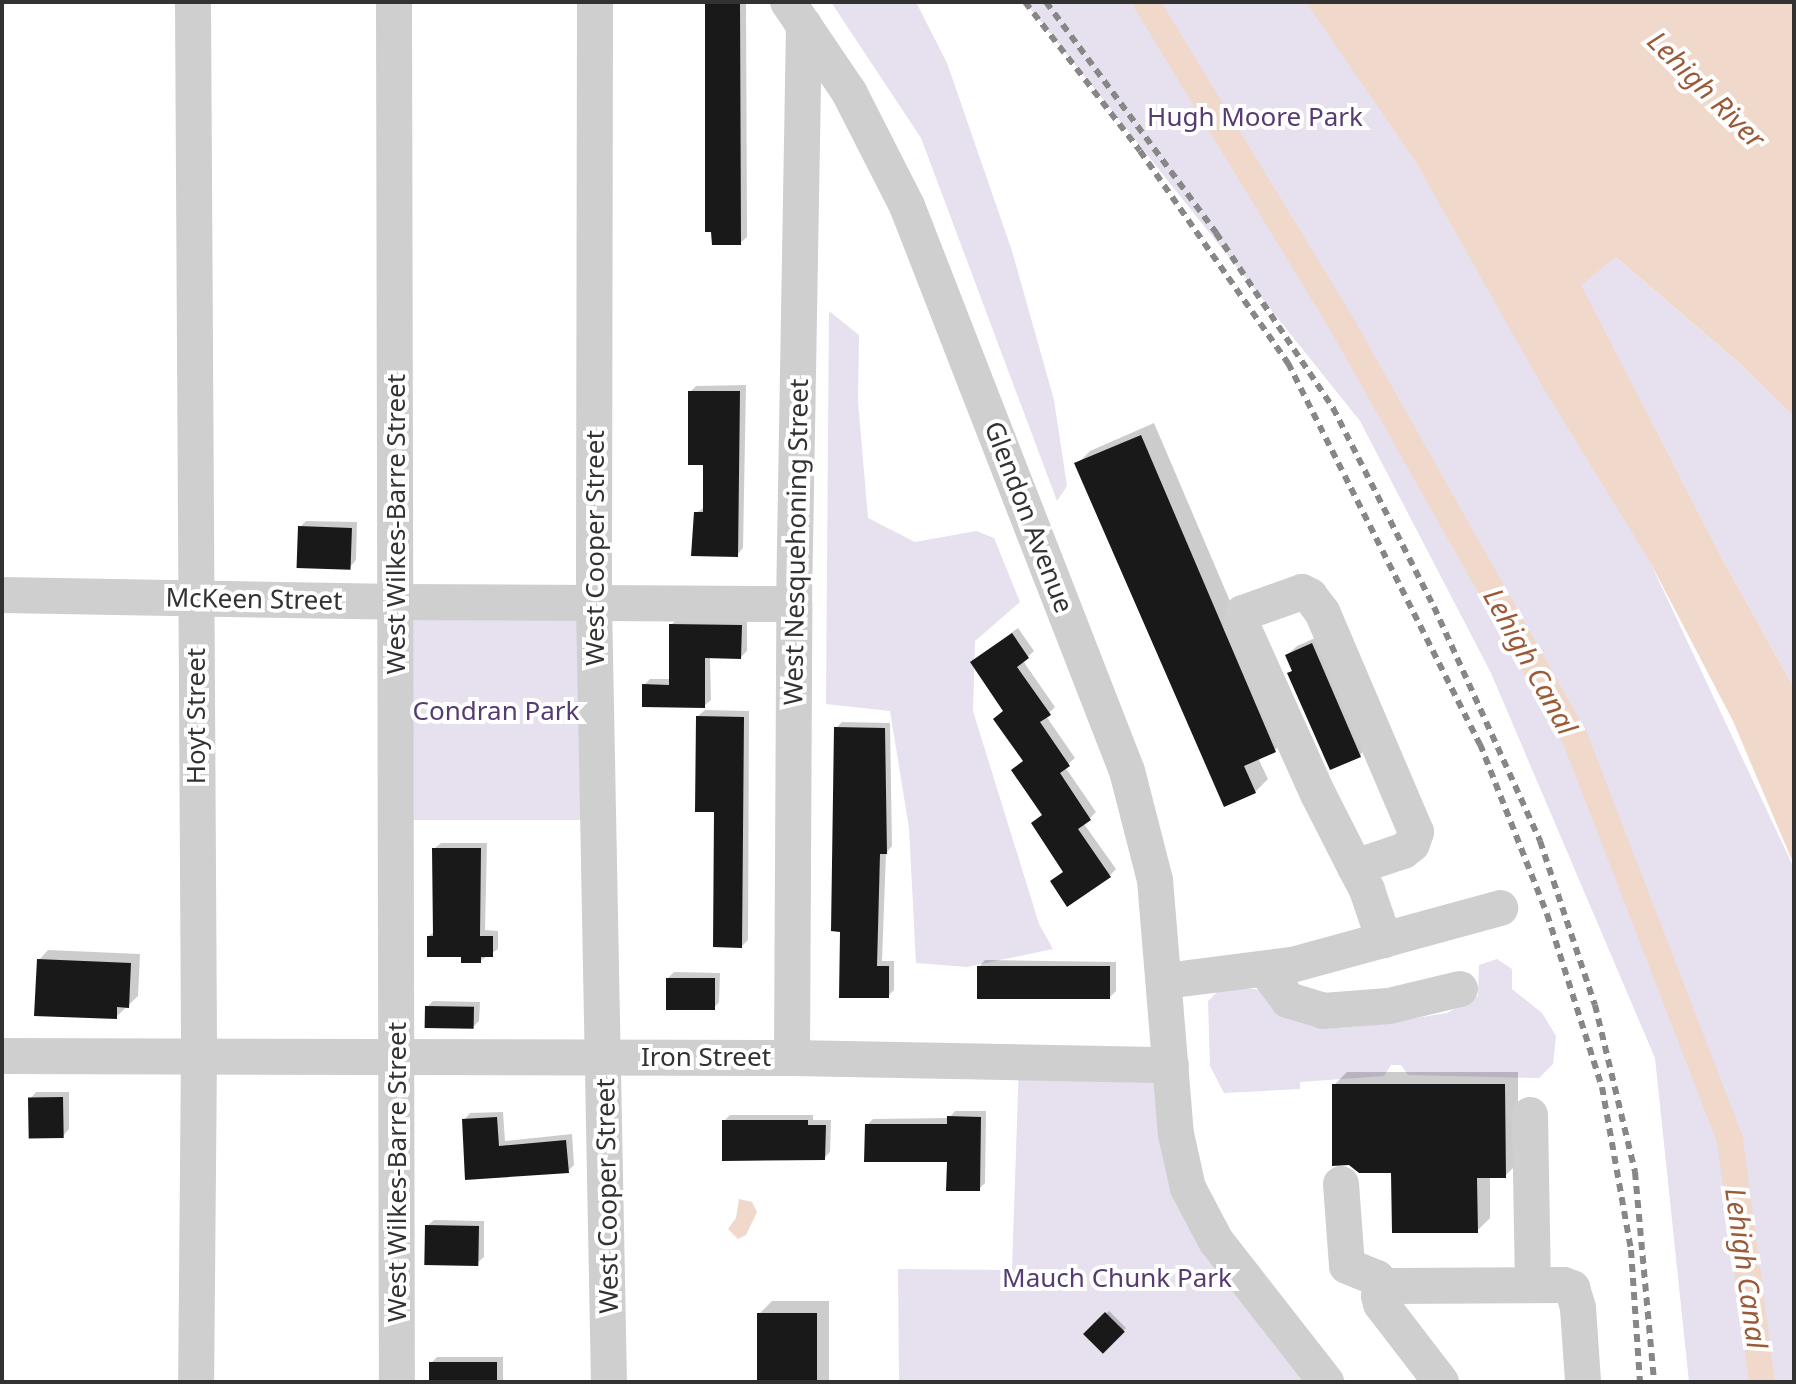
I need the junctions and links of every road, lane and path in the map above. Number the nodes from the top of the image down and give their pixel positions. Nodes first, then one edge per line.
1 (193, 2) edge
2 (394, 2) edge
3 (595, 2) edge
4 (796, 14) edge
5 (2, 595) edge
6 (195, 598) junction
7 (396, 602) junction
8 (594, 603) junction
9 (794, 604) junction
10 (1355, 867) junction
11 (1500, 908) dead end
12 (1384, 940) junction
13 (1265, 969) junction
14 (1165, 981) junction
15 (1460, 989) dead end
16 (199, 1053) junction
17 (2, 1056) edge
18 (398, 1056) junction
19 (605, 1057) junction
20 (792, 1058) junction
21 (1171, 1065) junction
22 (1530, 1115) dead end
23 (1341, 1184) dead end
24 (1533, 1285) junction
25 (1385, 1288) junction
26 (196, 1382) edge
27 (397, 1382) edge
28 (609, 1382) edge
29 (1326, 1382) edge
30 (1441, 1382) edge
31 (1583, 1382) edge

1 - 6 street, Hoyt Street
2 - 7 street, West Wilkes-Barre Street
3 - 8 street, West Cooper Street
4 - 9 street, West Nesquehoning Street
4 - 14 street, Glendon Avenue
5 - 6 street, McKeen Street
6 - 7 street, McKeen Street
6 - 16 street, Hoyt Street
7 - 8 street, McKeen Street
7 - 18 street, West Wilkes-Barre Street
8 - 9 street, McKeen Street
8 - 19 street, West Cooper Street
9 - 20 street, West Nesquehoning Street
10 - 10 street
10 - 12 street
11 - 12 street
12 - 13 street
13 - 14 street
13 - 15 street
14 - 21 street, Glendon Avenue
16 - 17 street, Iron Street
16 - 18 street, Iron Street
16 - 26 street, Hoyt Street
18 - 19 street, Iron Street
18 - 27 street, West Wilkes-Barre Street
19 - 20 street, Iron Street
19 - 28 street, West Cooper Street
20 - 21 street, Iron Street
21 - 29 street, Glendon Avenue
22 - 24 street
23 - 25 street
24 - 25 street
24 - 31 street
25 - 30 street

